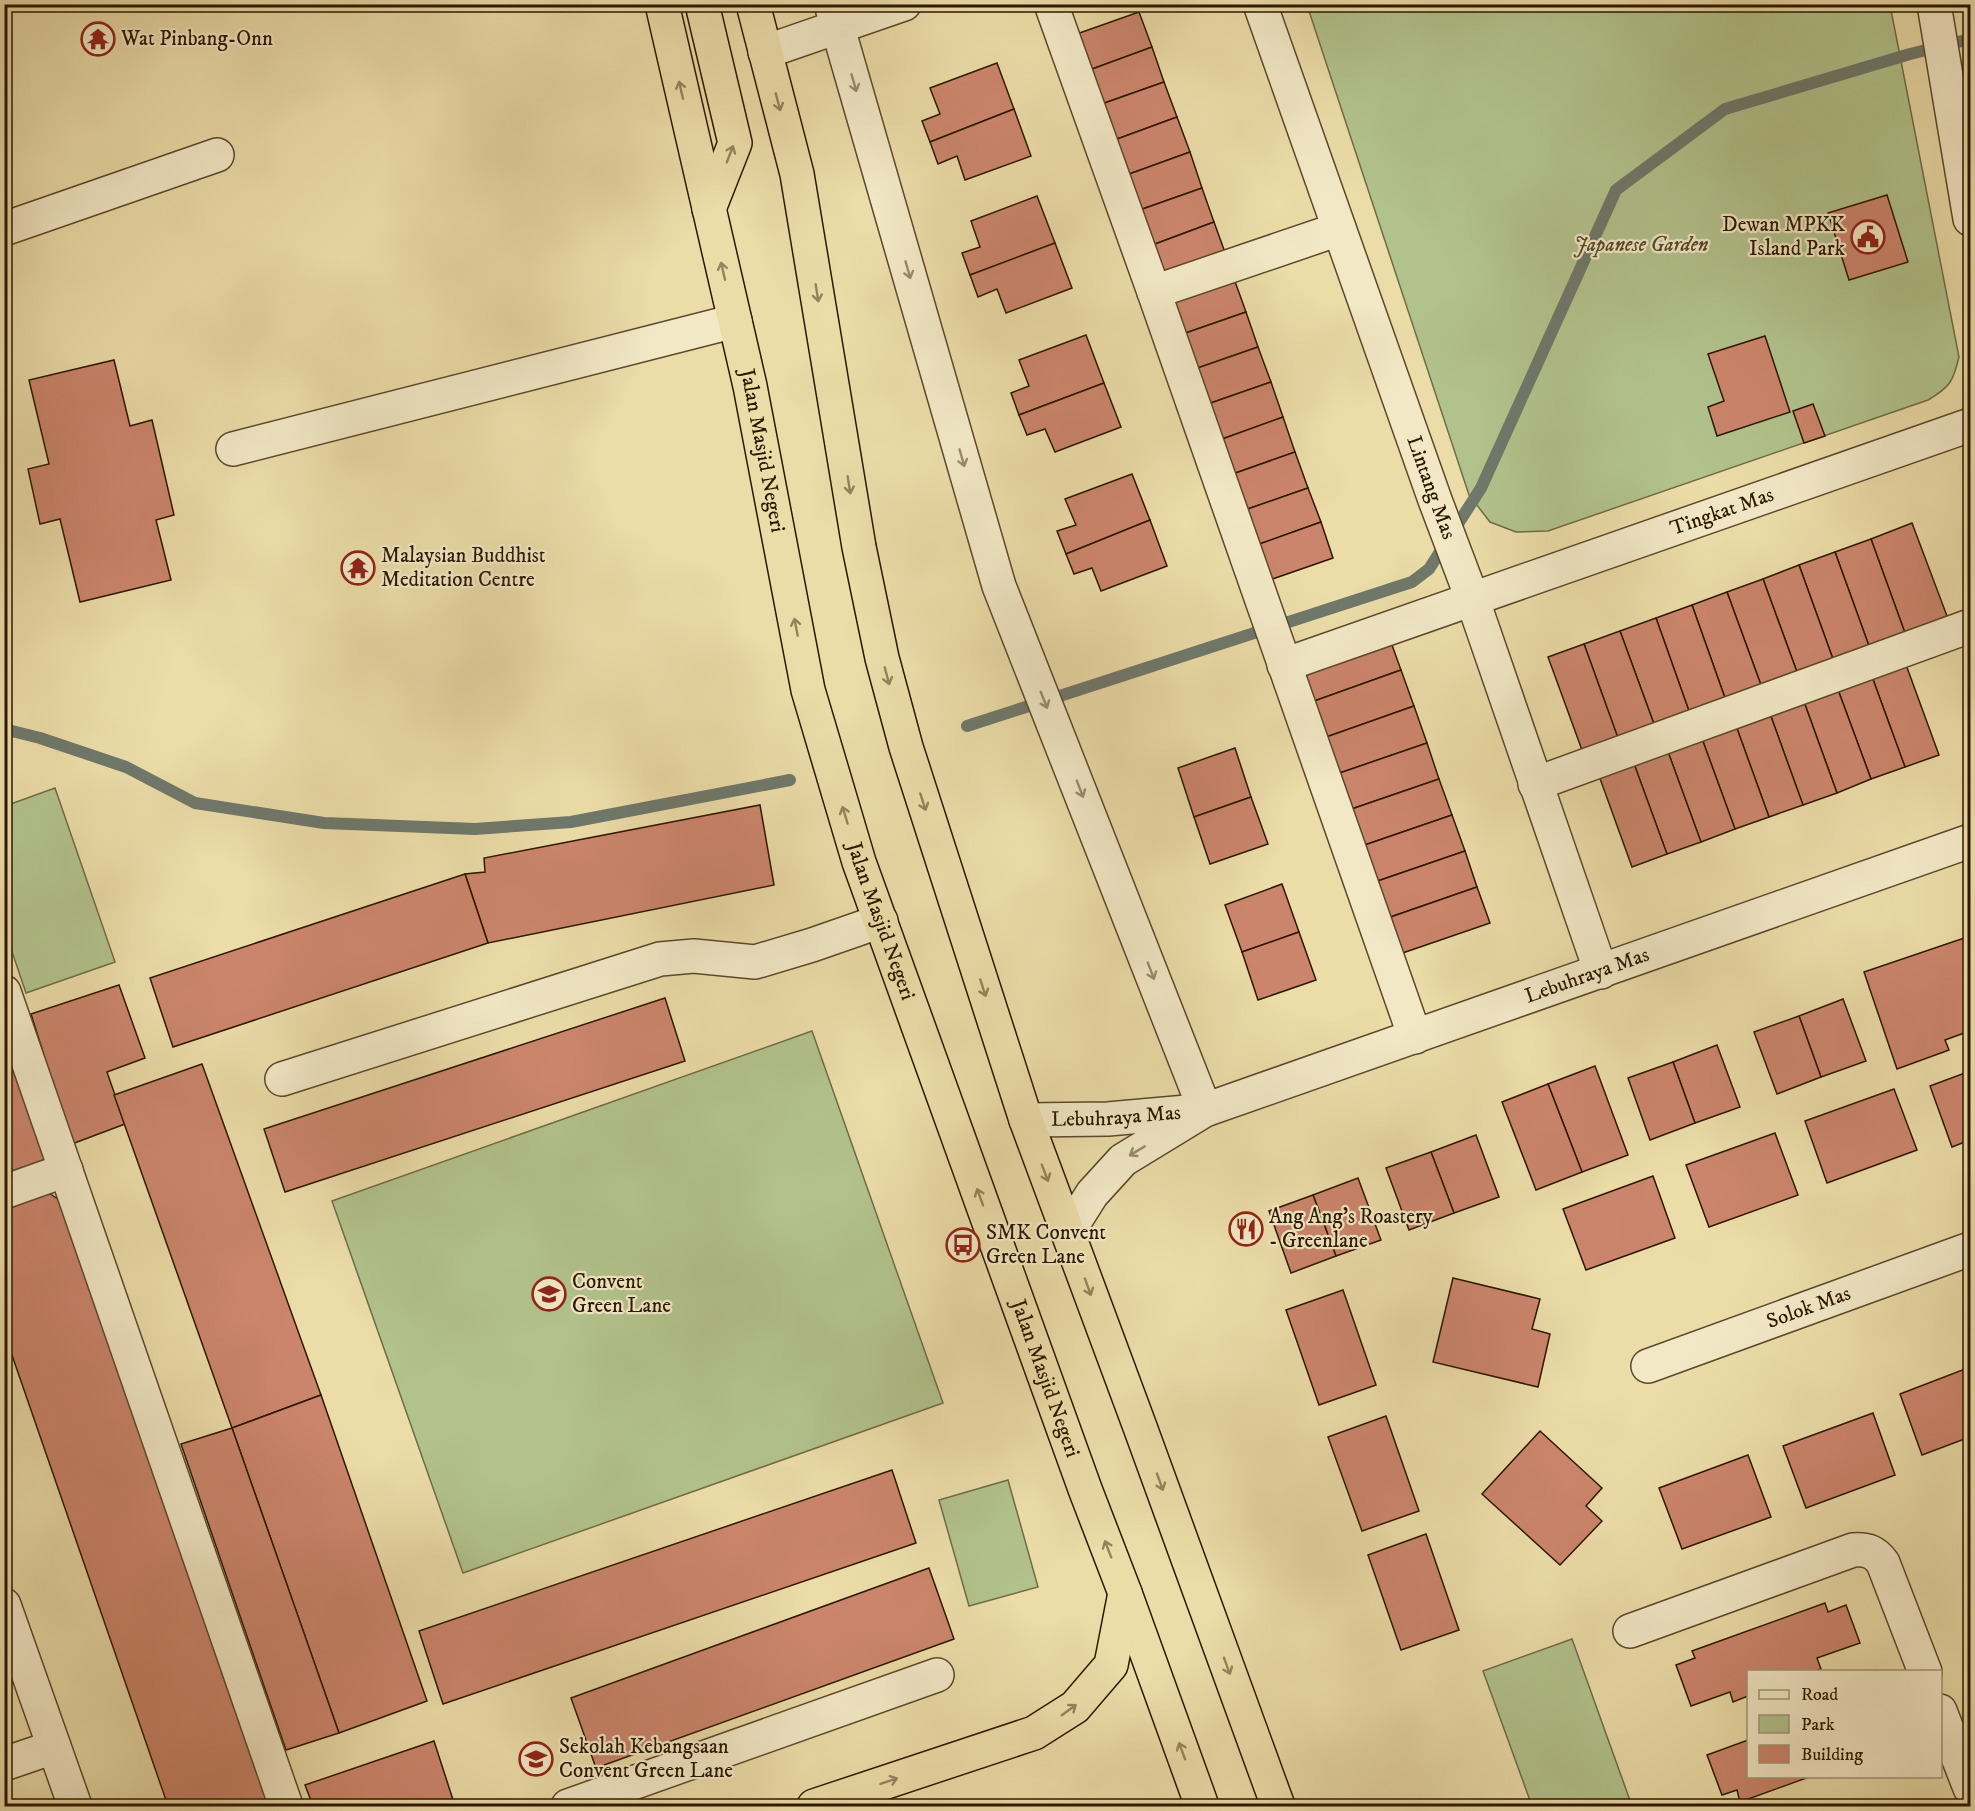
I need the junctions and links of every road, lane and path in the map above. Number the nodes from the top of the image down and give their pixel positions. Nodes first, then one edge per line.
1 (662, 4) edge
2 (702, 4) edge
3 (753, 4) edge
4 (904, 4) edge
5 (1051, 4) edge
6 (1260, 4) edge
7 (1935, 9) edge
8 (835, 16) edge
9 (765, 52) junction
10 (217, 155) dead end
11 (709, 209) junction
12 (1971, 219) edge
13 (4, 229) edge
14 (1339, 229) junction
15 (1154, 292) junction
16 (735, 321) junction
17 (1971, 424) edge
18 (233, 449) dead end
19 (1472, 598) junction
20 (1971, 626) edge
21 (1282, 659) junction
22 (1535, 784) junction
23 (1971, 842) edge
24 (881, 921) junction
25 (1601, 972) junction
26 (4, 992) edge
27 (1414, 1037) junction
28 (282, 1079) dead end
29 (1205, 1110) junction
30 (1026, 1120) junction
31 (66, 1170) junction
32 (4, 1192) edge
33 (1068, 1232) junction
34 (1971, 1249) edge
35 (1648, 1366) dead end
36 (1125, 1593) junction
37 (4, 1605) edge
38 (1630, 1632) dead end
39 (1925, 1670) edge
40 (937, 1674) dead end
41 (1942, 1714) edge
42 (1253, 1737) junction
43 (54, 1747) junction
44 (4, 1764) edge
45 (1971, 1788) edge
46 (75, 1806) edge
47 (286, 1806) edge
48 (567, 1806) edge
49 (814, 1806) edge
50 (1202, 1806) edge
51 (1278, 1806) edge
52 (1303, 1806) edge

11 -> 1 highway, Jalan Masjid Negeri
11 -> 2 highway
3 - 9 highway
4 - 8 street
5 - 15 street
6 - 14 street, Lintang Mas
7 - 12 street
8 - 9 street
8 -> 29 street
9 -> 30 highway
10 - 13 street
16 -> 11 highway, Jalan Masjid Negeri
14 - 15 street
14 - 19 street, Lintang Mas
15 - 21 street
16 - 18 street
24 -> 16 highway, Jalan Masjid Negeri
17 - 19 street, Tingkat Mas
19 - 21 street, Tingkat Mas
19 - 22 street, Lintang Mas
20 - 22 street
21 - 27 street
22 - 25 street, Lintang Mas
23 - 25 street, Lebuhraya Mas
24 - 28 street
36 -> 24 highway, Jalan Masjid Negeri
25 - 27 street, Lebuhraya Mas
26 - 31 street
27 - 29 street, Lebuhraya Mas
29 - 30 street, Lebuhraya Mas
29 -> 33 street, Lebuhraya Mas
30 -> 33 highway
31 - 32 street
31 - 47 street
33 -> 42 highway
34 - 35 street, Solok Mas
49 -> 36 highway
50 -> 36 highway, Jalan Masjid Negeri
37 - 43 street
38 - 39 street
40 - 48 street
41 - 45 street
42 - 51 highway
42 - 52 highway
43 - 44 street
43 - 46 street

